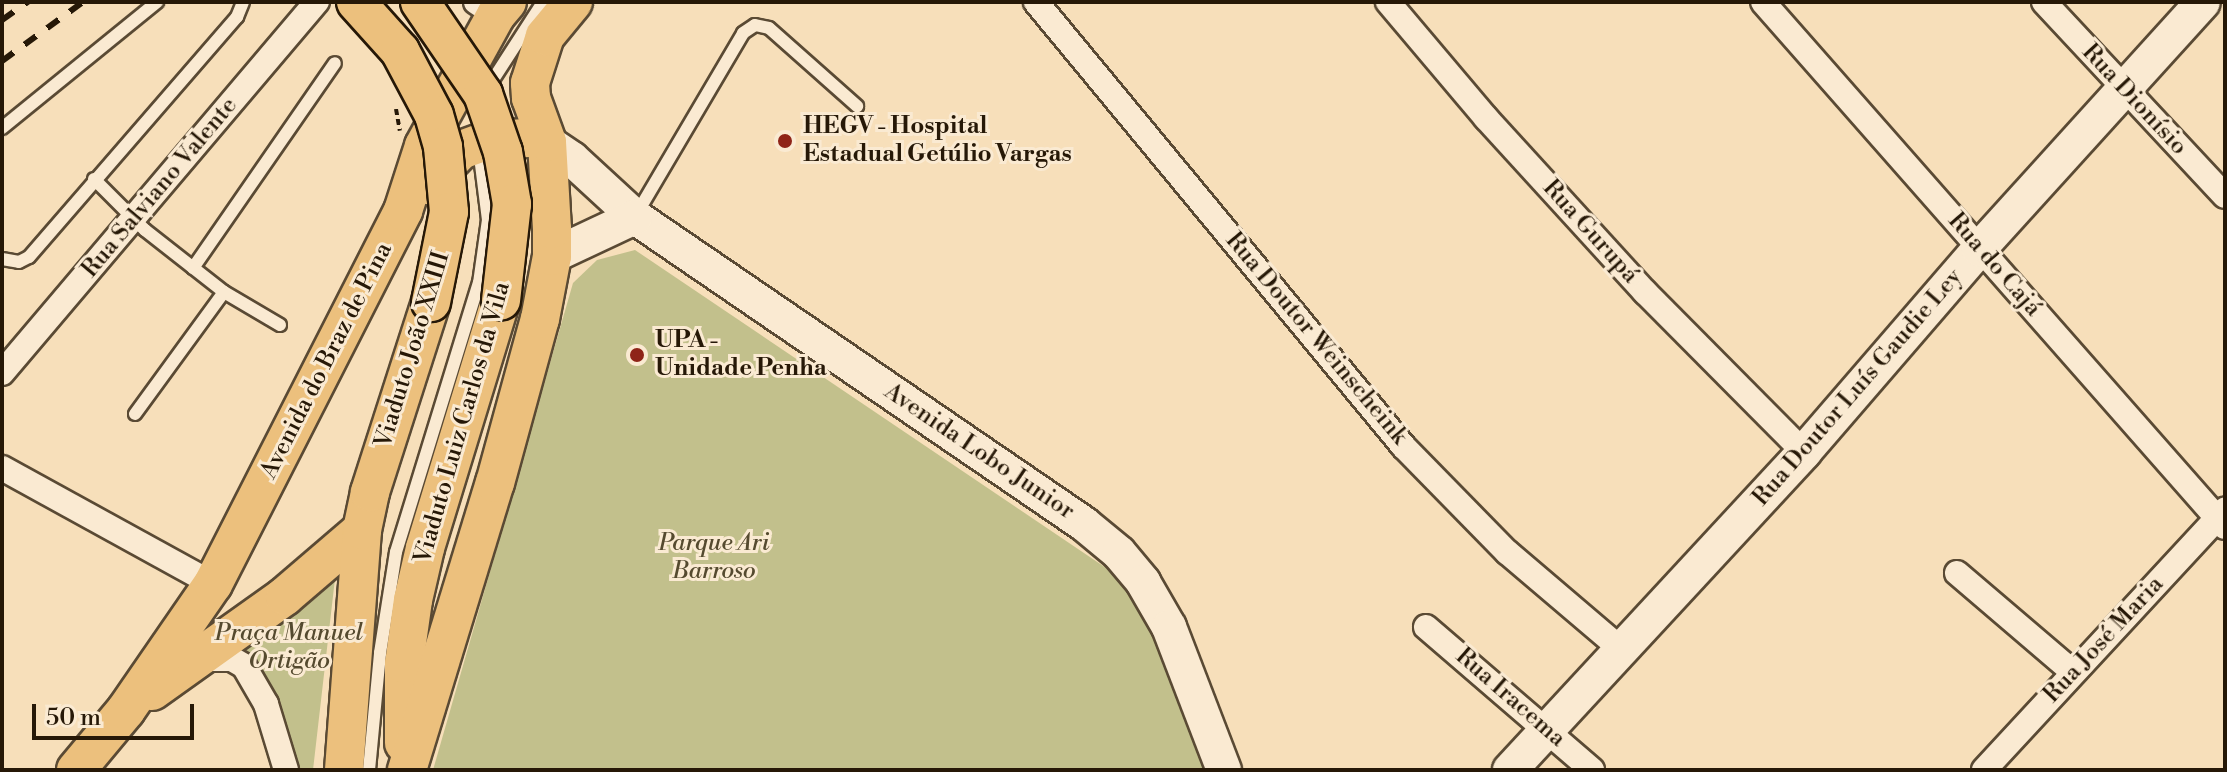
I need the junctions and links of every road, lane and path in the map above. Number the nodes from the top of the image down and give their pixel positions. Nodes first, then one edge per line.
1 (157, 2) edge
2 (243, 2) edge
3 (317, 2) edge
4 (356, 2) edge
5 (420, 2) edge
6 (543, 2) edge
7 (573, 2) edge
8 (1036, 2) edge
9 (1388, 2) edge
10 (1763, 2) edge
11 (2044, 2) edge
12 (2203, 2) edge
13 (493, 6) edge
14 (335, 63) dead end
15 (2124, 91) junction
16 (857, 106) dead end
17 (2, 128) edge
18 (547, 142) junction
19 (473, 148) junction
20 (94, 179) junction
21 (2225, 196) edge
22 (403, 211) junction
23 (635, 217) junction
24 (135, 221) junction
25 (552, 242) junction
26 (1979, 249) junction
27 (2, 259) edge
28 (193, 268) junction
29 (224, 292) junction
30 (280, 325) dead end
31 (2, 373) edge
32 (135, 414) dead end
33 (1804, 452) junction
34 (2, 468) edge
35 (2223, 518) edge
36 (362, 530) junction
37 (1957, 573) dead end
38 (213, 584) junction
39 (1426, 627) dead end
40 (1622, 650) junction
41 (195, 659) junction
42 (2073, 672) junction
43 (126, 710) junction
44 (1546, 728) junction
45 (76, 770) edge
46 (286, 770) edge
47 (344, 770) edge
48 (369, 770) edge
49 (406, 770) edge
50 (1224, 770) edge
51 (1510, 770) edge
52 (1592, 770) edge
53 (1984, 770) edge

1 - 17 lane
2 - 20 lane
3 - 24 street, Rua Salviano Valente
4 - 36 main road, Viaduto João XXIII, bridge
5 - 49 main road, Viaduto Luiz Carlos da Vila, bridge
6 - 19 lane
7 - 18 main road
8 - 40 street, Rua Doutor Weinscheink
9 - 33 street, Rua Gurupá
10 - 26 street, Rua do Cajá
11 - 15 street, Rua Dionísio
12 - 15 street, Rua Doutor Luís Gaudie Ley
13 - 22 main road, Avenida do Braz de Pina
14 - 28 lane
15 - 21 street, Rua Dionísio
15 - 26 street, Rua Doutor Luís Gaudie Ley
16 - 23 lane
18 - 19 main road
18 - 23 street, Avenida Lobo Junior
18 - 25 main road
19 - 22 main road
19 - 25 main road
19 - 48 lane
20 - 24 lane
20 - 27 lane
22 - 38 main road, Avenida do Braz de Pina
23 - 25 street
23 - 50 street, Avenida Lobo Junior
24 - 28 lane
24 - 31 street, Rua Salviano Valente
25 - 49 main road
26 - 33 street, Rua Doutor Luís Gaudie Ley
26 - 35 street, Rua do Cajá
28 - 29 lane
29 - 30 lane
29 - 32 lane
33 - 40 street, Rua Doutor Luís Gaudie Ley
34 - 38 street
35 - 42 street, Rua José Maria
36 - 41 main road
36 - 47 main road
37 - 42 street
38 - 43 main road, Avenida do Braz de Pina
39 - 44 street, Rua Iracema
40 - 44 street, Rua Doutor Luís Gaudie Ley
41 - 43 main road
41 - 46 street
42 - 53 street, Rua José Maria
43 - 45 main road
44 - 51 street, Rua Doutor Luís Gaudie Ley
44 - 52 street, Rua Iracema

